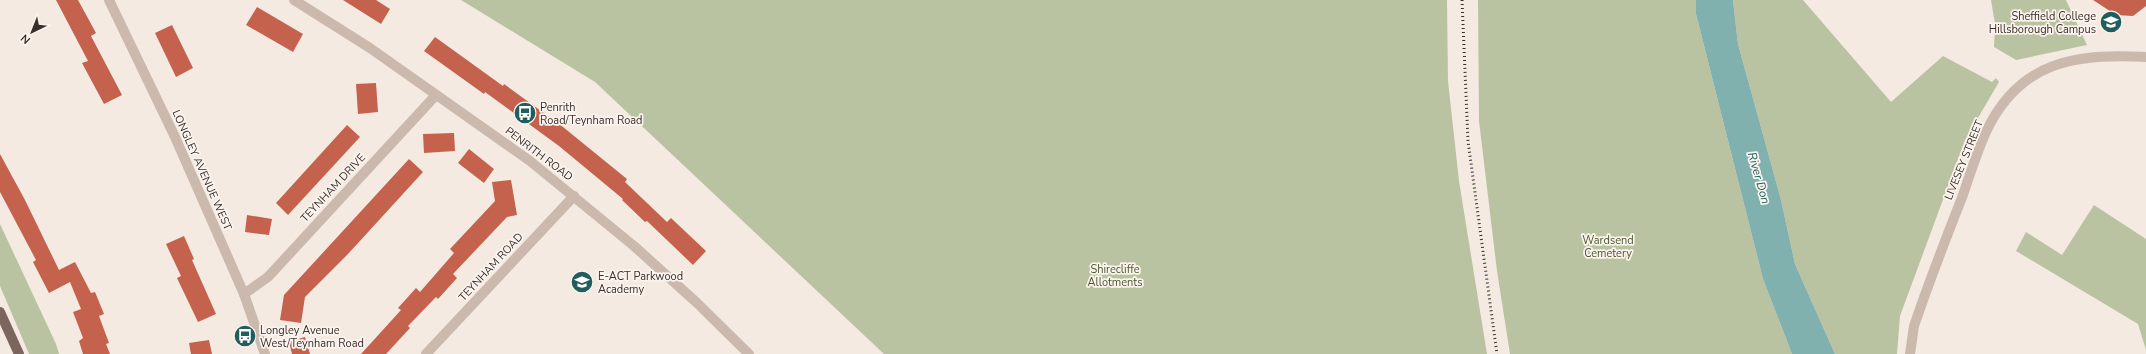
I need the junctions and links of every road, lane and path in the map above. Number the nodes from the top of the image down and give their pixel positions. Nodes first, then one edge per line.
1 (109, 0) edge
2 (294, 0) edge
3 (2146, 57) edge
4 (436, 94) junction
5 (574, 196) junction
6 (244, 294) junction
7 (0, 312) edge
8 (19, 354) edge
9 (265, 354) edge
10 (426, 354) edge
11 (749, 354) edge
12 (1910, 354) edge

1 - 6 street, LONGLEY AVENUE WEST
2 - 4 street, PENRITH ROAD
3 - 12 street, LIVESEY STREET
4 - 5 street, PENRITH ROAD
4 - 6 street, TEYNHAM DRIVE
5 - 10 street, TEYNHAM ROAD
5 - 11 street, PENRITH ROAD
6 - 9 street, LONGLEY AVENUE WEST
7 - 8 main road

